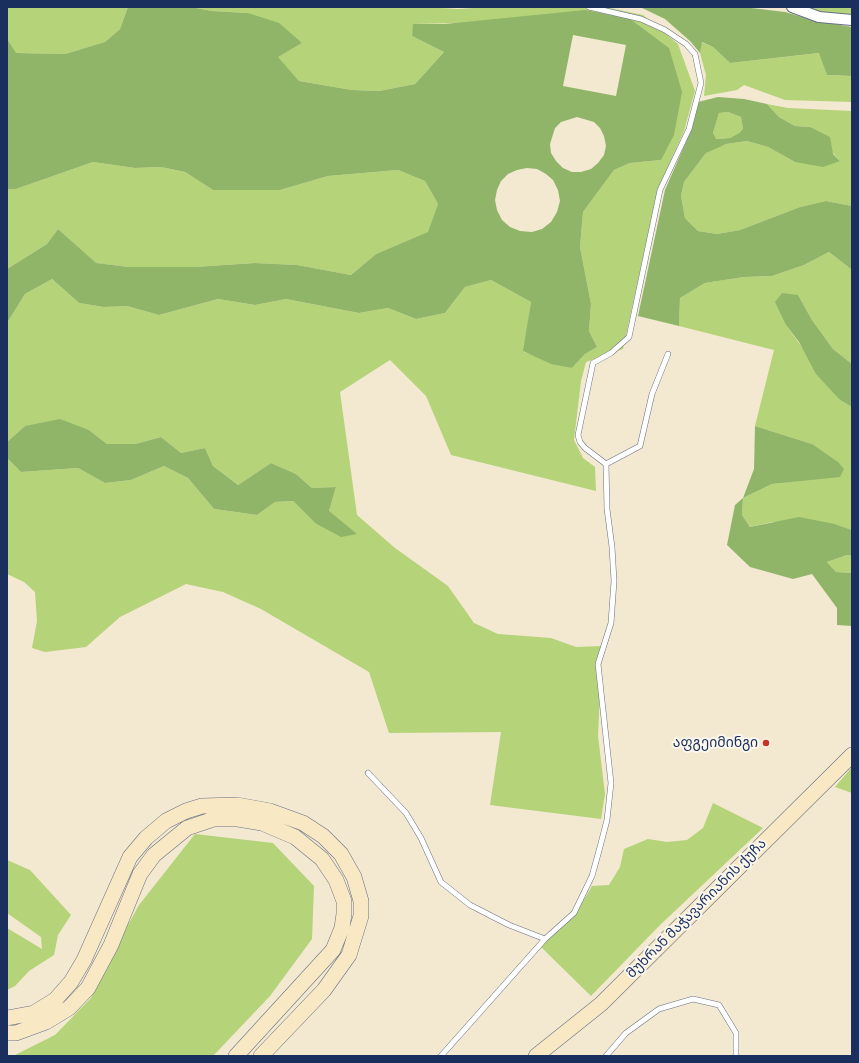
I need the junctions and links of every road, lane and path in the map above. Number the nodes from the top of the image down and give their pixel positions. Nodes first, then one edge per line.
1 (589, 7) edge
2 (792, 7) edge
3 (852, 20) edge
4 (668, 354) dead end
5 (606, 464) junction
6 (852, 756) edge
7 (368, 773) dead end
8 (545, 940) junction
9 (7, 1018) edge
10 (7, 1033) edge
11 (236, 1056) edge
12 (261, 1056) edge
13 (441, 1056) edge
14 (536, 1056) edge
15 (606, 1056) edge
16 (736, 1056) edge

1 - 5 lane
2 - 3 street
4 - 5 lane
5 - 8 lane
6 - 14 main road, მუხრან მაჭავარიანის ქუჩა
7 - 8 lane
8 - 13 lane
9 - 12 main road
10 - 11 main road
15 - 16 lane

